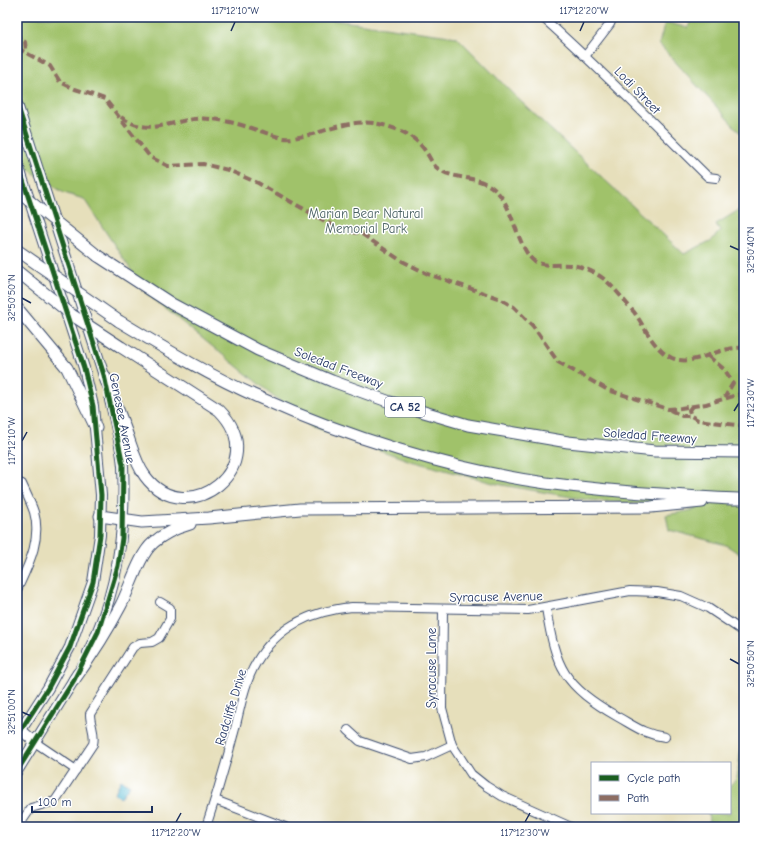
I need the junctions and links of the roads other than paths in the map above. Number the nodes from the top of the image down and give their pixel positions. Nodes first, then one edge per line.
1 (542, 17) edge
2 (613, 17) edge
3 (586, 55) junction
4 (17, 104) edge
5 (17, 162) edge
6 (716, 178) dead end
7 (17, 191) edge
8 (17, 250) edge
9 (17, 271) edge
10 (17, 308) edge
11 (104, 375) junction
12 (96, 428) junction
13 (744, 452) edge
14 (17, 482) edge
15 (732, 499) junction
16 (744, 499) edge
17 (100, 516) junction
18 (209, 518) junction
19 (122, 519) junction
20 (17, 590) edge
21 (160, 602) dead end
22 (546, 608) junction
23 (443, 610) junction
24 (310, 615) joint
25 (744, 632) edge
26 (74, 680) junction
27 (348, 730) dead end
28 (19, 733) edge
29 (665, 737) dead end
30 (36, 742) junction
31 (452, 745) junction
32 (76, 770) junction
33 (17, 771) edge
34 (215, 800) junction
35 (18, 827) edge
36 (206, 827) edge
37 (285, 827) edge
38 (571, 827) edge

1 - 3 street, Lodi Street
2 - 3 street
3 - 6 street, Lodi Street
4 - 11 main road, Genesee Avenue
5 - 12 main road, Genesee Avenue
7 - 13 highway, Soledad Freeway / CA 52, bridge
8 - 15 highway, bridge
9 - 11 highway, bridge
10 - 12 highway
11 - 19 main road, Genesee Avenue
12 - 17 main road, Genesee Avenue
14 - 20 street
15 - 16 highway
15 - 18 highway
17 - 19 highway
17 - 28 main road, Genesee Avenue
18 - 19 highway
18 - 26 highway
19 - 26 main road, Genesee Avenue
21 - 32 street
22 - 23 street, Syracuse Avenue
22 - 25 street, Syracuse Avenue
22 - 29 street
23 - 24 street, Syracuse Avenue
23 - 31 street, Syracuse Lane
24 - 34 street, Radcliffe Drive
26 - 30 main road, Genesee Avenue
27 - 31 street
28 - 30 main road
30 - 32 street
30 - 33 main road, Genesee Avenue
31 - 38 street, Syracuse Lane
32 - 35 street
34 - 36 street, Radcliffe Drive
34 - 37 street

